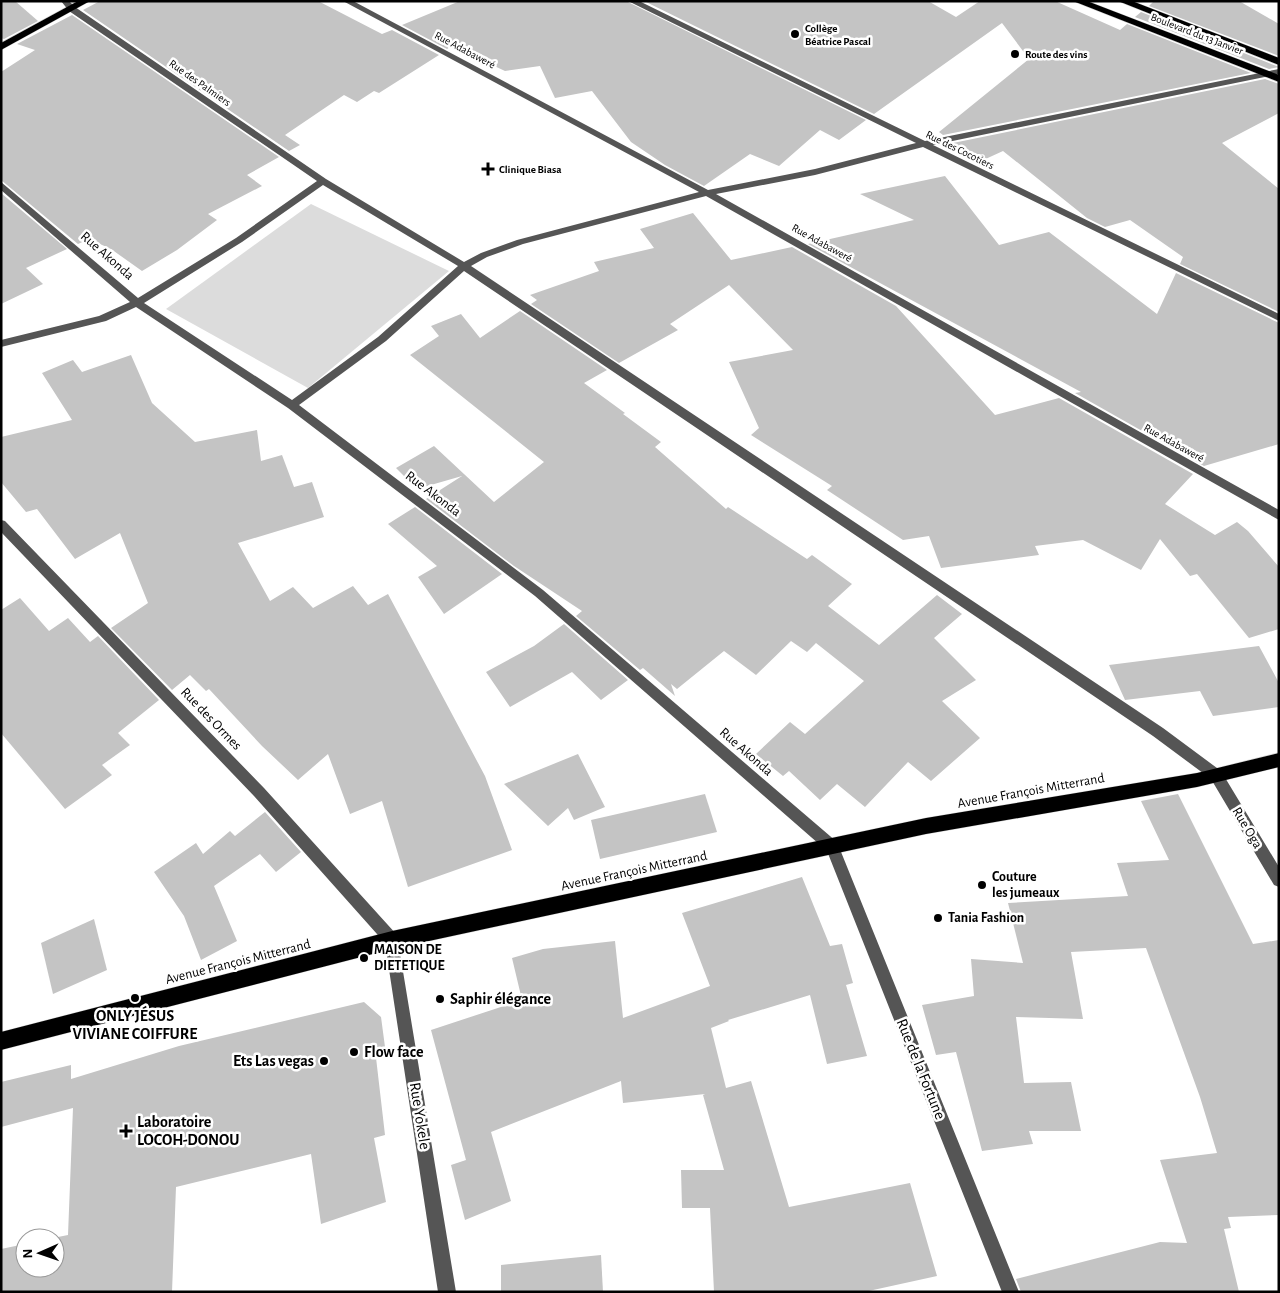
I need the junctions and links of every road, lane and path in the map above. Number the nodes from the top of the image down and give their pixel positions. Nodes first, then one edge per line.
1 (85, 1) edge
2 (347, 1) edge
3 (632, 1) edge
4 (1078, 1) edge
5 (1123, 1) edge
6 (69, 5) edge
7 (1, 47) edge
8 (1279, 62) edge
9 (1279, 71) edge
10 (1266, 73) junction
11 (1279, 79) edge
12 (924, 144) junction
13 (323, 181) junction
14 (1, 185) edge
15 (707, 193) junction
16 (464, 266) junction
17 (137, 303) junction
18 (1279, 318) edge
19 (1, 344) edge
20 (292, 405) junction
21 (1279, 516) edge
22 (1, 524) edge
23 (1279, 760) edge
24 (1216, 776) junction
25 (832, 847) junction
26 (1279, 880) edge
27 (392, 940) junction
28 (1, 1041) edge
29 (447, 1292) edge
30 (1011, 1292) edge

1 - 6 highway
2 - 15 street, Rue Adabaweré
3 - 12 street, Rue des Cocotiers
4 - 10 highway, Boulevard du 13 Janvier
5 - 8 highway, Boulevard du 13 Janvier
6 - 7 highway
6 - 13 street, Rue des Palmiers
9 - 10 street
10 - 11 highway, Boulevard du 13 Janvier
10 - 12 street
12 - 15 street
12 - 18 street, Rue des Cocotiers
13 - 16 street, Rue des Palmiers
13 - 17 street
14 - 17 street, Rue Akonda
15 - 16 street
15 - 21 street, Rue Adabaweré
16 - 20 street
16 - 24 street, Rue des Palmiers
17 - 19 street
17 - 20 street, Rue Akonda
20 - 25 street, Rue Akonda
22 - 27 street, Rue des Ormes
23 - 24 highway, Avenue François Mitterrand
24 - 25 highway, Avenue François Mitterrand
24 - 26 street, Rue Oga
25 - 27 highway, Avenue François Mitterrand
25 - 30 street, Rue de la Fortune
27 - 28 highway, Avenue François Mitterrand
27 - 29 street, Rue Yokele

